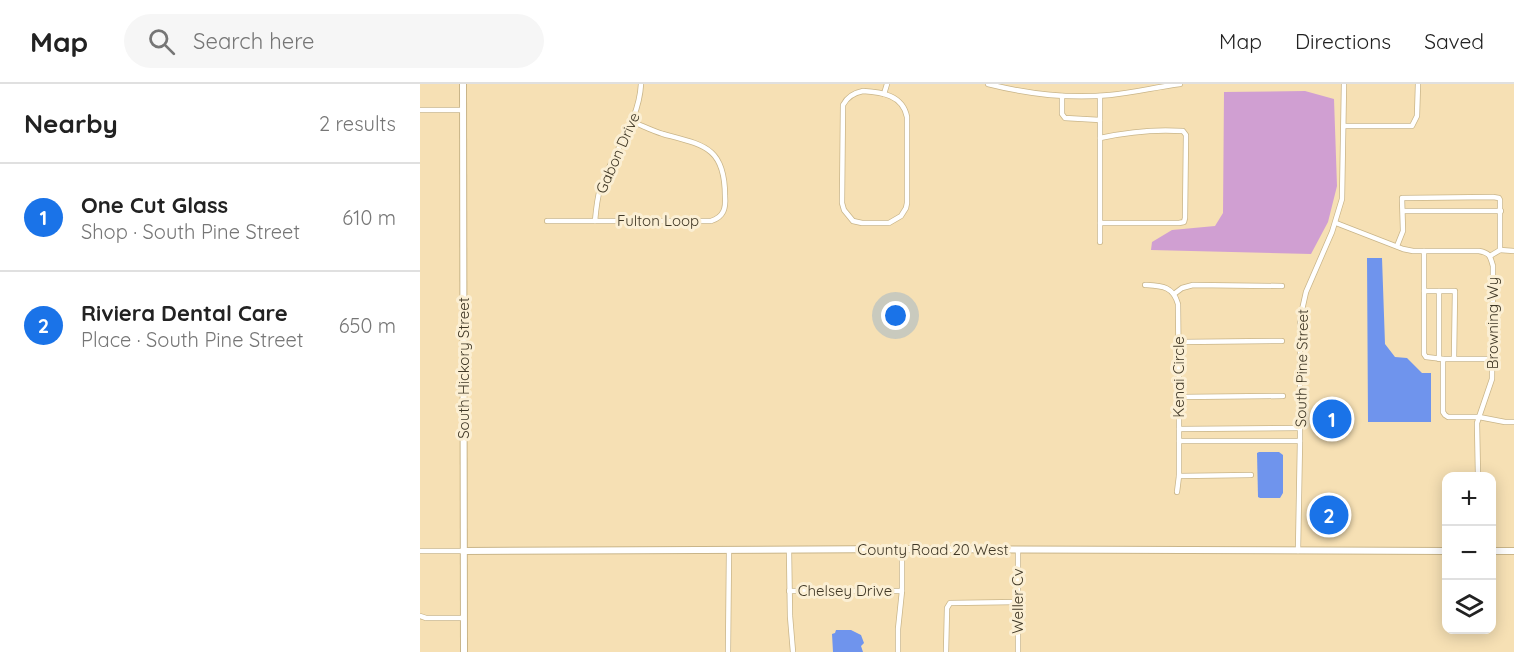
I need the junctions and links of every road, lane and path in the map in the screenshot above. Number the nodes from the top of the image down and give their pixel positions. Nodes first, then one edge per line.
1 (463, 84) edge
2 (641, 84) edge
3 (887, 84) edge
4 (988, 84) edge
5 (1180, 84) edge
6 (1344, 84) edge
7 (1418, 84) edge
8 (884, 94) junction
9 (1062, 96) junction
10 (1100, 96) junction
11 (420, 110) edge
12 (463, 110) junction
13 (1100, 120) junction
14 (633, 122) junction
15 (1344, 126) junction
16 (1100, 138) junction
17 (1403, 211) junction
18 (1501, 211) junction
19 (548, 221) dead end
20 (595, 221) junction
21 (1100, 223) junction
22 (1336, 223) junction
23 (1100, 242) dead end
24 (1397, 246) junction
25 (1500, 250) junction
26 (1424, 251) junction
27 (1514, 251) edge
28 (1490, 256) junction
29 (1145, 285) dead end
30 (1282, 286) dead end
31 (1424, 291) junction
32 (1439, 291) junction
33 (1174, 294) junction
34 (1282, 341) dead end
35 (1179, 342) junction
36 (1454, 358) junction
37 (1441, 359) junction
38 (1493, 359) junction
39 (1283, 396) dead end
40 (1179, 397) junction
41 (1479, 417) junction
42 (1514, 422) edge
43 (1300, 428) junction
44 (1179, 429) junction
45 (1239, 429) junction
46 (1179, 441) junction
47 (1239, 441) junction
48 (1300, 441) junction
49 (1478, 472) edge
50 (1251, 475) dead end
51 (1179, 476) junction
52 (1178, 492) dead end
53 (902, 549) junction
54 (789, 550) junction
55 (1018, 550) junction
56 (420, 551) edge
57 (463, 551) junction
58 (729, 551) junction
59 (1298, 551) junction
60 (1442, 551) edge
61 (1496, 551) edge
62 (1514, 551) edge
63 (789, 591) junction
64 (902, 591) junction
65 (1018, 603) junction
66 (420, 616) edge
67 (464, 618) junction
68 (464, 652) edge
69 (728, 652) edge
70 (793, 652) edge
71 (898, 652) edge
72 (946, 652) edge
73 (1018, 652) edge

1 - 12 street, South Hickory Street
2 - 14 street, Gabon Drive
3 - 8 street
4 - 9 street
5 - 10 street
6 - 15 street, South Pine Street
7 - 15 street
8 - 8 street
9 - 10 street
9 - 13 street
10 - 13 street
11 - 12 street
12 - 57 street, South Hickory Street
13 - 16 street
14 - 20 street, Gabon Drive
14 - 20 street, Fulton Loop
15 - 22 street, South Pine Street
16 - 21 street
16 - 21 street
17 - 18 street
17 - 18 street
17 - 24 street
18 - 25 street
19 - 20 street, Fulton Loop
21 - 23 street
22 - 24 street, Browning Wy
22 - 43 street, South Pine Street
24 - 26 street, Browning Wy
25 - 27 street
25 - 28 street
26 - 28 street, Browning Wy
26 - 31 street
28 - 38 street, Browning Wy
29 - 33 street
30 - 33 street
31 - 32 street
31 - 37 street
32 - 36 street
32 - 37 street
33 - 35 street, Kenai Circle
34 - 35 street
35 - 40 street, Kenai Circle
36 - 37 street
36 - 38 street
37 - 41 street
38 - 41 street, Browning Wy
39 - 40 street
40 - 44 street, Kenai Circle
41 - 42 street
41 - 49 street, Browning Wy
43 - 45 street
43 - 48 street, South Pine Street
44 - 45 street
44 - 46 street, Kenai Circle
45 - 47 street
46 - 47 street
46 - 51 street, Kenai Circle
47 - 48 street
48 - 59 street, South Pine Street
50 - 51 street
51 - 52 street, Kenai Circle
53 - 54 street, County Road 20 West
53 - 55 street, County Road 20 West
53 - 64 street
54 - 58 street, County Road 20 West
54 - 63 street
55 - 59 street, County Road 20 West
55 - 65 street, Weller Cv
56 - 57 street, County Road 20 West
57 - 58 street, County Road 20 West
57 - 67 street, South Hickory Street
58 - 69 street
59 - 60 street, County Road 20 West
61 - 62 street
63 - 64 street, Chelsey Drive
63 - 70 street
64 - 71 street
65 - 72 street
65 - 73 street, Weller Cv
66 - 67 street
67 - 68 street, South Hickory Street

